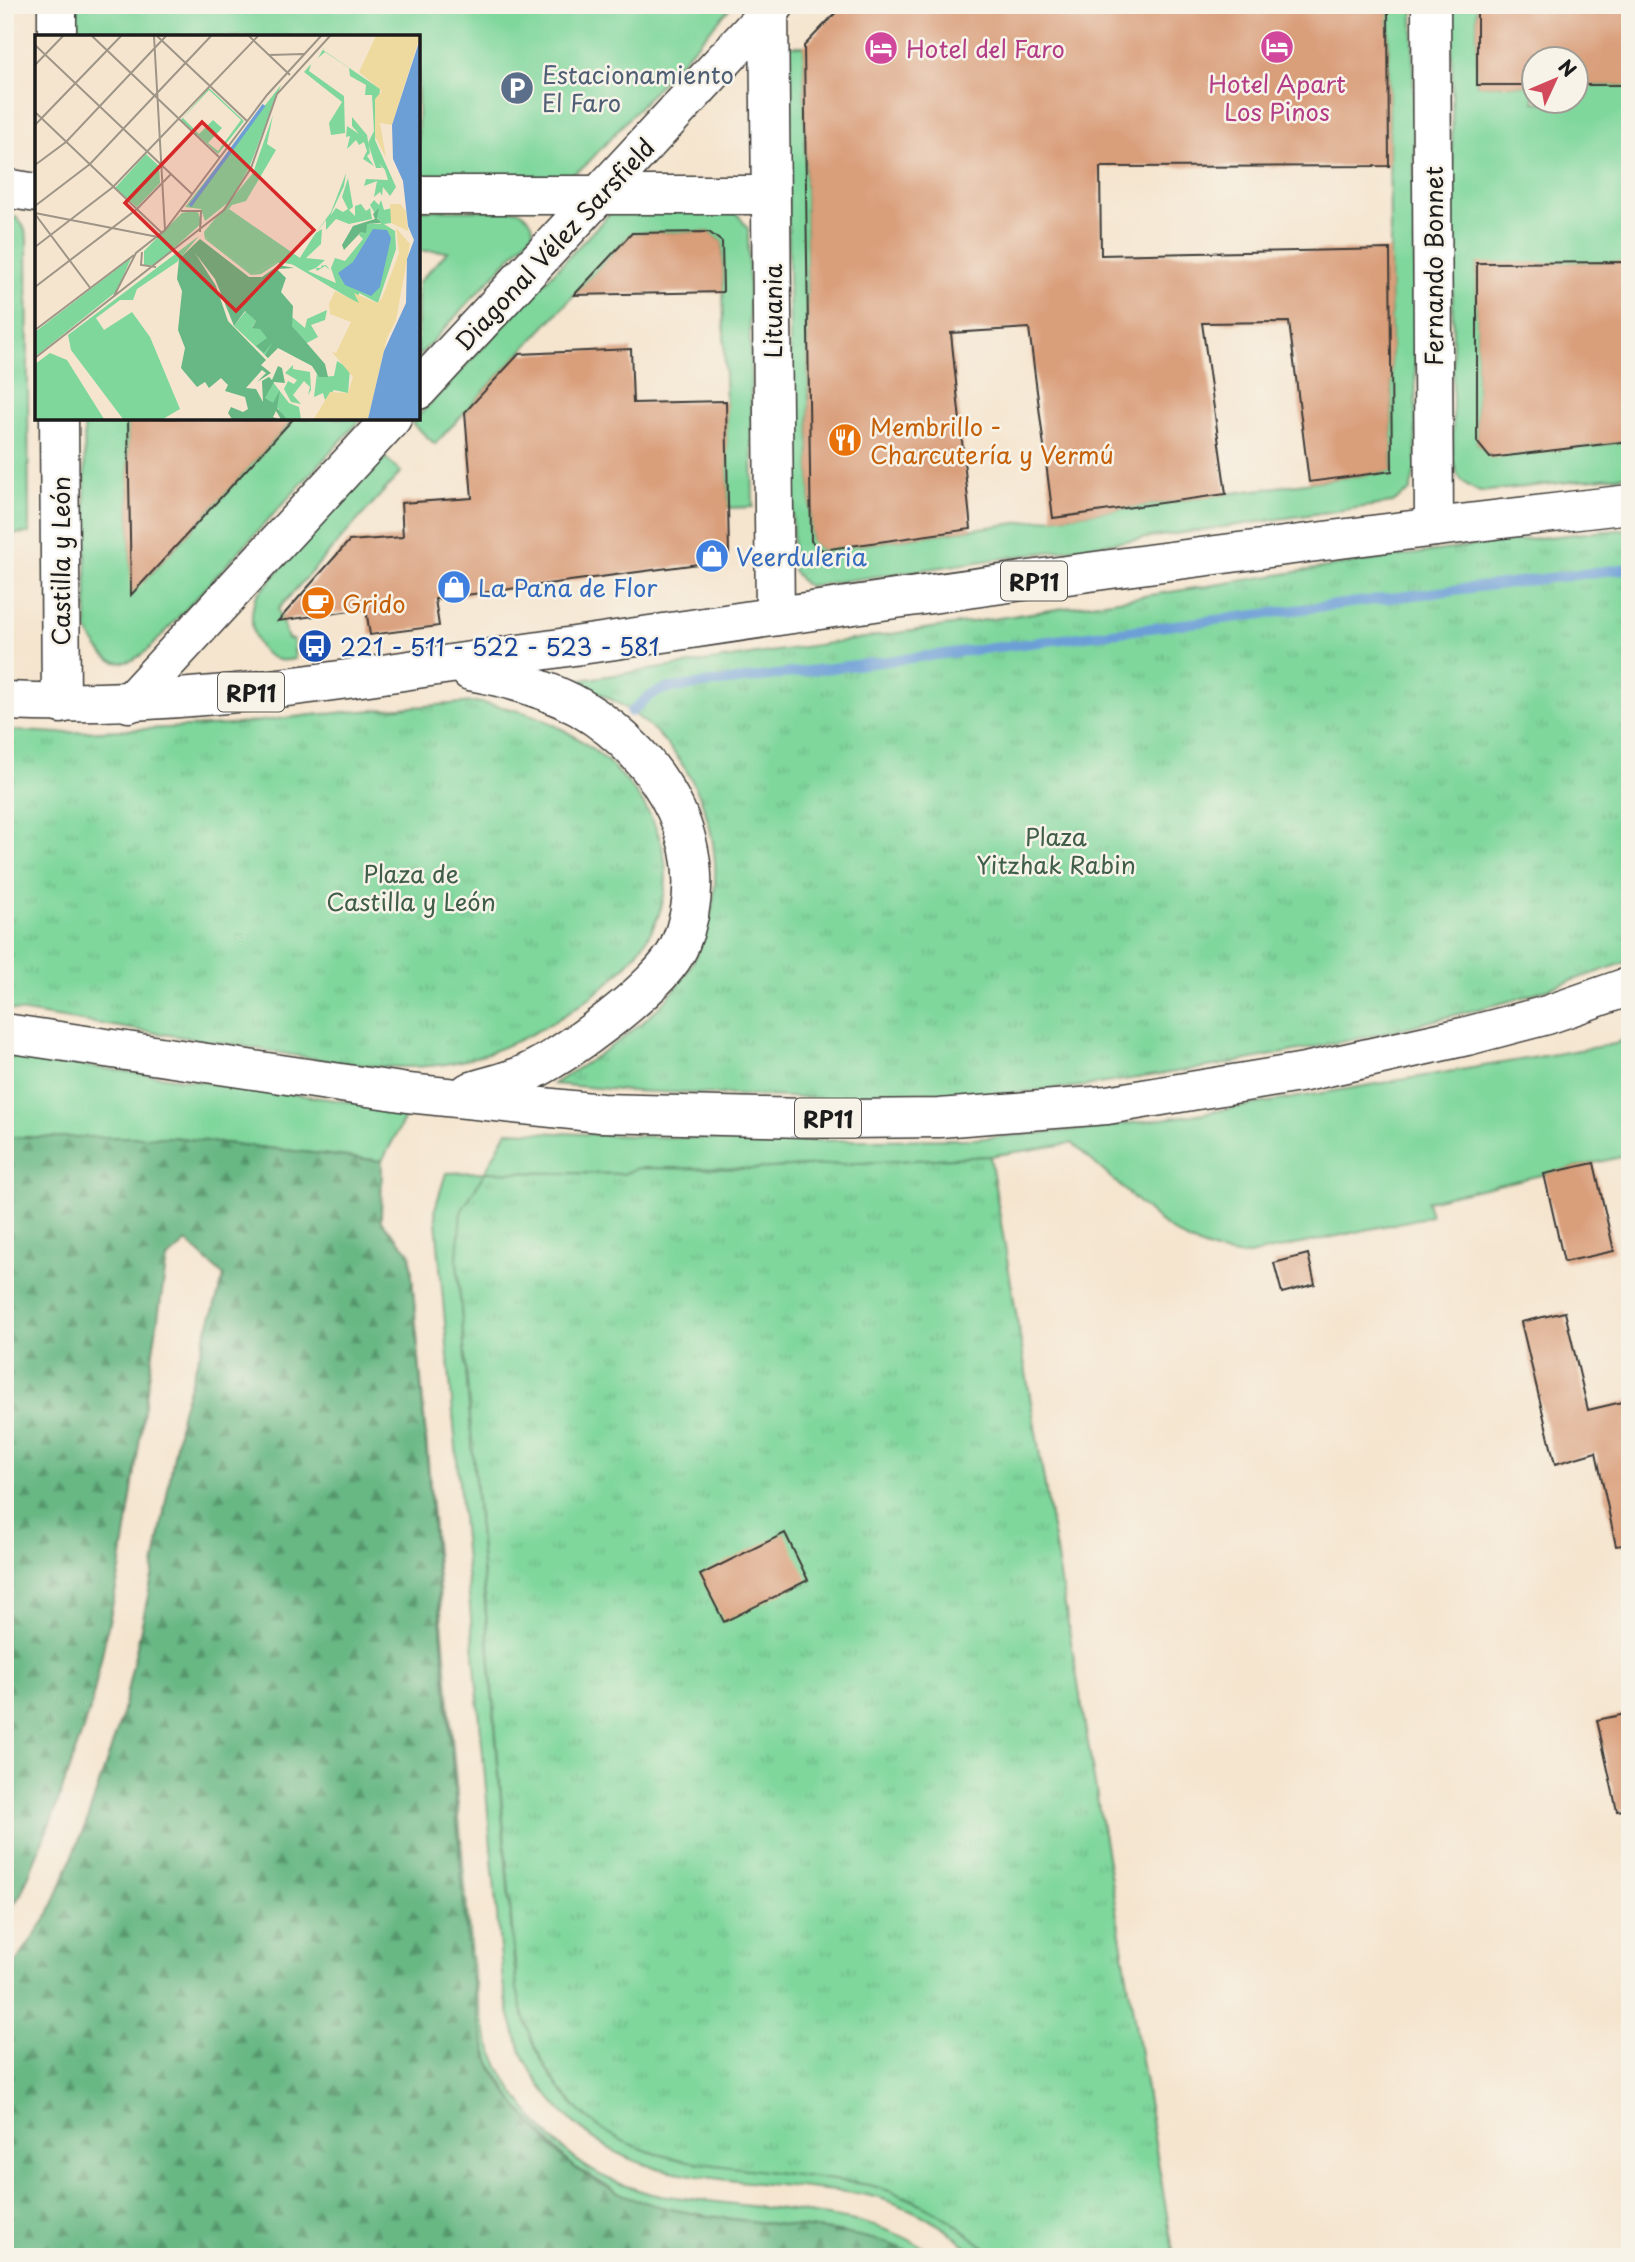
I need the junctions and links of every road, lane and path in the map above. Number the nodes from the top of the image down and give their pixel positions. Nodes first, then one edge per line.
1 (57, 5) edge
2 (1431, 5) edge
3 (771, 7) edge
4 (57, 35) edge
5 (5, 188) edge
6 (35, 192) edge
7 (600, 194) junction
8 (420, 195) edge
9 (771, 195) junction
10 (420, 388) edge
11 (59, 420) edge
12 (390, 420) edge
13 (1630, 504) edge
14 (1434, 527) junction
15 (775, 616) junction
16 (439, 666) junction
17 (5, 701) edge
18 (129, 703) junction
19 (61, 704) junction
20 (1630, 986) edge
21 (11, 1034) edge
22 (453, 1097) junction

1 - 4 main road
2 - 14 main road, Fernando Bonnet
3 - 7 main road, Diagonal Vélez Sarsfield
3 - 9 main road, Lituania
5 - 6 main road
7 - 8 main road
7 - 9 main road
7 - 10 main road, Diagonal Vélez Sarsfield
9 - 15 main road, Lituania
11 - 19 main road, Castilla y León
12 - 18 main road
13 - 14 main road, RP11
14 - 15 main road, RP11
15 - 16 main road, RP11
16 - 18 main road, RP11
16 - 22 main road
17 - 19 main road, RP11
18 - 19 main road, RP11
20 - 22 main road, RP11
21 - 22 main road, RP11

